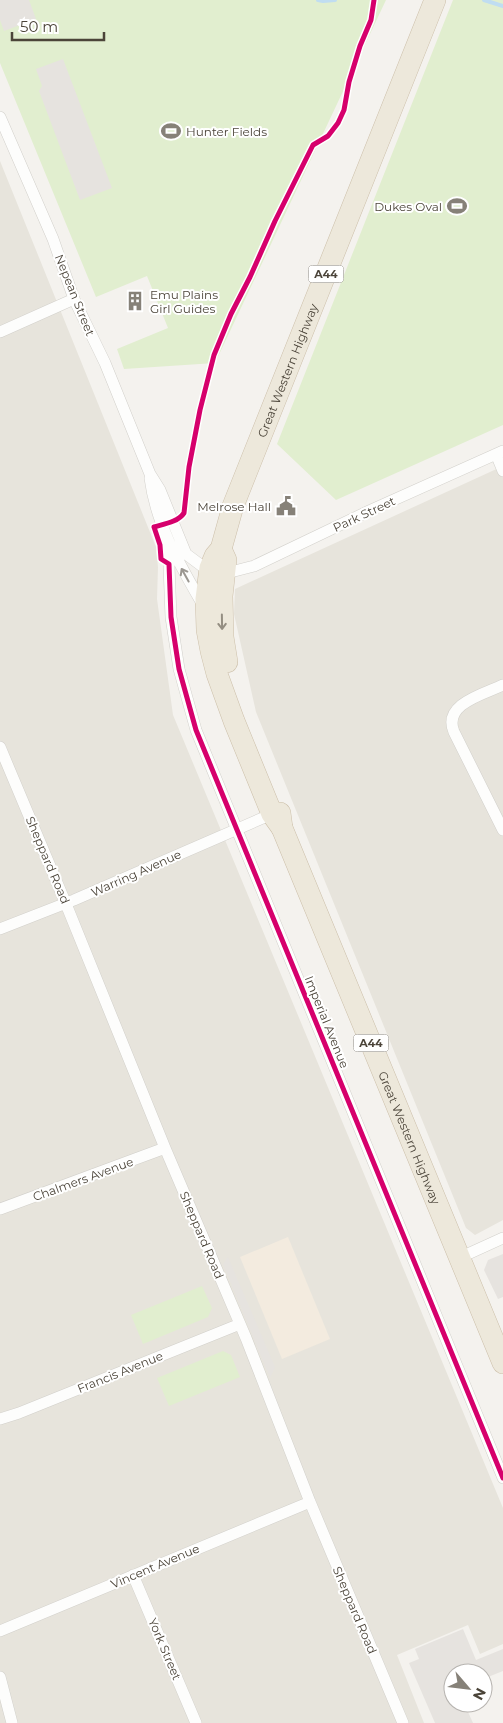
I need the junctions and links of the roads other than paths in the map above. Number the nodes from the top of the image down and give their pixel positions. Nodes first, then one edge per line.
1 (435, 0) edge
2 (0, 117) edge
3 (5, 142) edge
4 (74, 299) junction
5 (0, 332) edge
6 (500, 452) edge
7 (503, 471) edge
8 (150, 474) junction
9 (168, 540) junction
10 (216, 571) junction
11 (206, 609) junction
12 (503, 685) edge
13 (1, 752) edge
14 (277, 821) junction
15 (238, 830) junction
16 (503, 830) edge
17 (66, 904) junction
18 (0, 929) edge
19 (165, 1148) junction
20 (0, 1209) edge
21 (503, 1238) edge
22 (459, 1258) junction
23 (240, 1324) junction
24 (503, 1363) edge
25 (0, 1419) edge
26 (503, 1478) edge
27 (310, 1502) junction
28 (133, 1575) junction
29 (0, 1631) edge
30 (0, 1677) edge
31 (12, 1723) edge
32 (196, 1723) edge
33 (403, 1723) edge

1 - 10 highway, Great Western Highway / A44
2 - 3 street, Nepean Street
3 - 4 street, Nepean Street
4 - 5 street
4 - 8 street, Nepean Street
6 - 7 street
6 - 10 street, Park Street
8 - 9 street, Nepean Street
8 - 10 street, Nepean Street
11 -> 9 street, Nepean Street
9 - 15 street, Imperial Avenue
10 - 11 highway, Great Western Highway / A44
10 -> 14 highway, Great Western Highway / A44
11 - 14 highway, Great Western Highway / A44
12 - 16 street
13 - 17 street, Sheppard Road
14 - 15 street, Warring Avenue
14 - 22 highway, Great Western Highway / A44
15 - 17 street, Warring Avenue
15 - 26 street, Imperial Avenue
17 - 18 street, Warring Avenue
17 - 19 street, Sheppard Road
19 - 20 street, Chalmers Avenue
19 - 23 street, Sheppard Road
21 - 22 street
22 - 24 highway, Great Western Highway / A44
23 - 25 street, Francis Avenue
23 - 27 street, Sheppard Road
27 - 28 street, Vincent Avenue
27 - 33 street, Sheppard Road
28 - 29 street, Vincent Avenue
28 - 32 street, York Street
30 - 31 street

